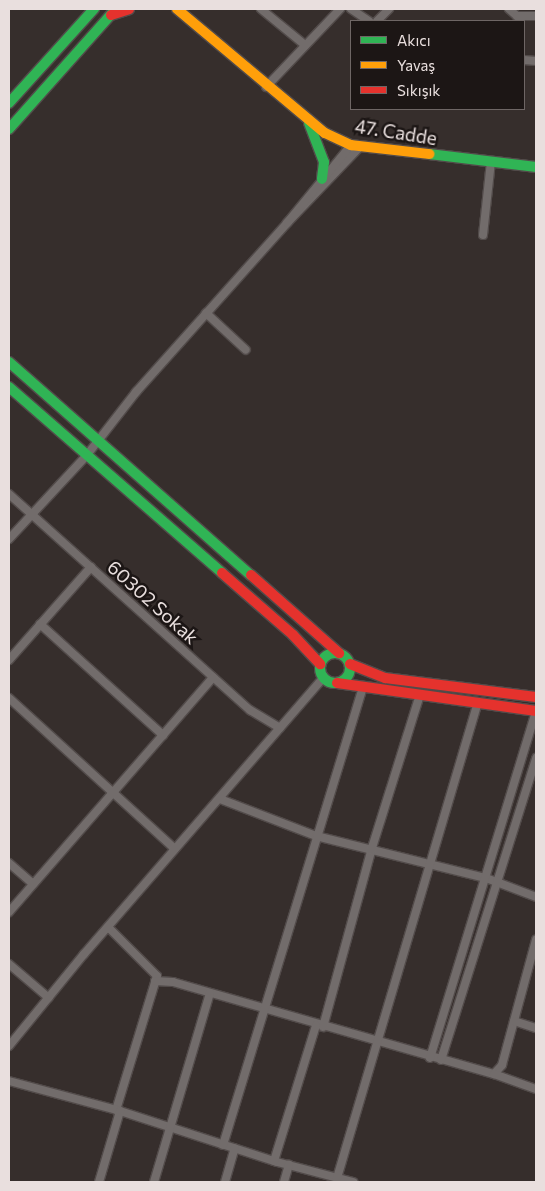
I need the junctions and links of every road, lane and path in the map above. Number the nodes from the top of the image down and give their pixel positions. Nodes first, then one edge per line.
1 (94, 9) edge
2 (129, 9) edge
3 (177, 9) edge
4 (261, 9) edge
5 (340, 9) edge
6 (351, 9) edge
7 (389, 9) edge
8 (509, 9) edge
9 (113, 12) edge
10 (536, 16) edge
11 (517, 18) edge
12 (368, 20) edge
13 (378, 20) edge
14 (305, 45) junction
15 (266, 87) junction
16 (9, 103) edge
17 (308, 120) junction
18 (9, 128) edge
19 (356, 146) junction
20 (491, 161) junction
21 (536, 167) edge
22 (322, 179) junction
23 (287, 223) junction
24 (482, 235) dead end
25 (206, 313) junction
26 (246, 350) dead end
27 (9, 362) edge
28 (9, 387) edge
29 (98, 440) junction
30 (87, 455) junction
31 (9, 494) edge
32 (32, 514) junction
33 (9, 539) edge
34 (91, 567) junction
35 (40, 624) junction
36 (339, 653) junction
37 (9, 660) edge
38 (320, 664) junction
39 (350, 664) junction
40 (213, 677) junction
41 (323, 678) junction
42 (337, 683) junction
43 (363, 688) junction
44 (420, 695) junction
45 (536, 697) edge
46 (9, 698) edge
47 (478, 703) junction
48 (536, 711) edge
49 (280, 728) junction
50 (163, 735) junction
51 (536, 758) edge
52 (112, 793) junction
53 (220, 799) junction
54 (316, 836) junction
55 (175, 849) junction
56 (371, 851) junction
57 (9, 863) edge
58 (428, 866) junction
59 (486, 878) junction
60 (497, 882) junction
61 (33, 884) junction
62 (536, 897) edge
63 (9, 912) edge
64 (108, 926) junction
65 (536, 940) edge
66 (9, 964) edge
67 (532, 972) edge
68 (156, 982) junction
69 (210, 993) junction
70 (49, 998) junction
71 (265, 1009) junction
72 (514, 1021) junction
73 (320, 1026) junction
74 (536, 1028) edge
75 (377, 1042) junction
76 (9, 1046) edge
77 (430, 1058) junction
78 (440, 1060) junction
79 (494, 1074) junction
80 (9, 1081) edge
81 (536, 1089) edge
82 (118, 1110) junction
83 (171, 1128) junction
84 (223, 1144) junction
85 (235, 1148) junction
86 (274, 1161) junction
87 (289, 1166) junction
88 (337, 1178) junction
89 (99, 1182) edge
90 (154, 1182) edge
91 (225, 1182) edge
92 (284, 1182) edge
93 (353, 1182) edge

1 - 16 main road
2 - 9 main road
3 - 15 main road, 47. Cadde
4 - 14 street
5 - 14 street
6 - 12 street
7 - 13 street
8 - 11 street
9 - 18 main road
10 - 11 street
14 - 15 street
15 - 17 main road, 47. Cadde
17 - 19 main road, 47. Cadde
17 - 22 main road
19 - 20 main road, 47. Cadde
19 - 22 street
19 - 23 street
20 - 21 main road, 47. Cadde
20 - 24 street
22 - 23 street
23 - 25 street
25 - 26 street
25 - 29 street
27 - 29 main road
28 - 30 main road
29 - 30 street
29 - 36 main road
30 - 32 street
30 - 38 main road
31 - 32 street, 60302 Sokak
32 - 33 street
32 - 34 street, 60302 Sokak
34 - 35 street
34 - 40 street, 60302 Sokak
35 - 37 street
35 - 50 street
36 - 38 main road
36 - 39 main road
38 - 41 main road
39 - 42 main road
39 - 45 main road
40 - 49 street, 60302 Sokak
40 - 50 street
41 - 42 main road
41 - 49 street
42 - 43 main road
43 - 44 main road
43 - 54 street
44 - 47 main road
44 - 56 street
46 - 52 street
47 - 48 main road
47 - 58 street
48 - 59 street
49 - 53 street
50 - 52 street
51 - 60 street
52 - 55 street
52 - 61 street
53 - 54 street
53 - 55 street
54 - 56 street
54 - 71 street
55 - 64 street
56 - 58 street
56 - 73 street
57 - 61 street
58 - 59 street
58 - 75 street
59 - 60 street
59 - 77 street
60 - 62 street
60 - 78 street
61 - 63 street
64 - 68 street
64 - 70 street
65 - 67 street
66 - 70 street
67 - 72 street
68 - 69 street
68 - 82 street
69 - 71 street
69 - 83 street
70 - 76 street
71 - 73 street
71 - 84 street
72 - 74 street
72 - 79 street
73 - 75 street
73 - 86 street
75 - 77 street
75 - 88 street
77 - 78 street
78 - 79 street
79 - 81 street
80 - 82 street
82 - 83 street
82 - 89 street
83 - 84 street
83 - 90 street
84 - 85 street
85 - 86 street
85 - 91 street
86 - 87 street
87 - 88 street
87 - 92 street
88 - 93 street

